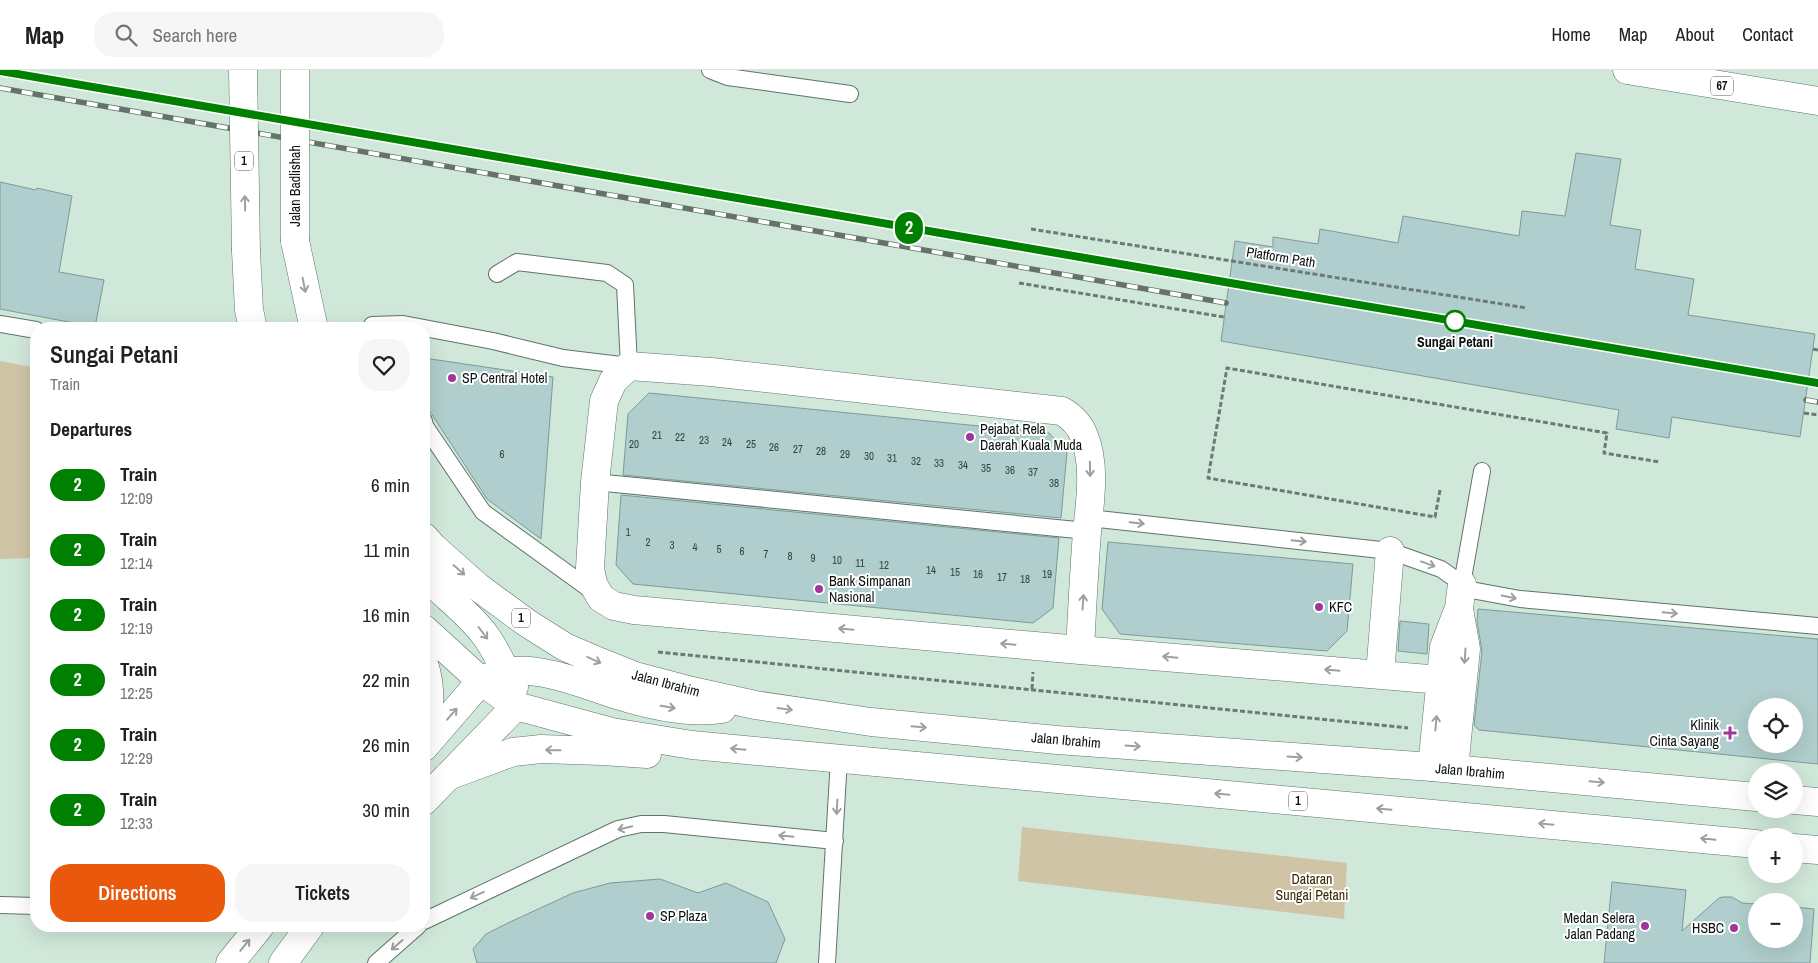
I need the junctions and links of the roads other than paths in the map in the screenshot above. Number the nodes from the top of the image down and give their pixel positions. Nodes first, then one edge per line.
1 (243, 70) edge
2 (295, 70) edge
3 (710, 70) edge
4 (1627, 70) edge
5 (850, 94) dead end
6 (1818, 101) edge
7 (497, 274) dead end
8 (252, 322) edge
9 (312, 322) edge
10 (0, 324) edge
11 (30, 329) edge
12 (430, 330) edge
13 (629, 366) junction
14 (430, 433) edge
15 (1482, 471) dead end
16 (595, 482) junction
17 (1088, 525) junction
18 (430, 544) edge
19 (1390, 550) junction
20 (430, 580) edge
21 (1460, 596) junction
22 (601, 598) junction
23 (1818, 626) edge
24 (430, 635) edge
25 (1080, 650) junction
26 (506, 673) junction
27 (1380, 674) junction
28 (1441, 680) junction
29 (480, 681) junction
30 (755, 705) junction
31 (516, 706) junction
32 (430, 740) edge
33 (692, 745) junction
34 (839, 758) junction
35 (1443, 768) junction
36 (448, 776) junction
37 (430, 795) edge
38 (1748, 796) edge
39 (1803, 801) edge
40 (1818, 802) edge
41 (835, 841) junction
42 (1748, 843) edge
43 (1803, 849) edge
44 (1818, 850) edge
45 (0, 905) edge
46 (30, 906) edge
47 (430, 918) edge
48 (255, 932) edge
49 (306, 932) edge
50 (411, 932) edge
51 (230, 963) edge
52 (283, 963) edge
53 (376, 963) edge
54 (827, 963) edge

8 -> 1 main road, 1, bridge
2 -> 9 main road, Jalan Badlishah, bridge
3 - 5 lane
4 - 6 main road, 67
7 - 13 lane
10 - 11 lane
12 - 13 lane
13 - 16 main road
13 -> 17 main road
14 - 22 lane
15 - 21 lane
16 - 17 lane
16 - 22 main road
17 -> 19 lane
25 -> 17 main road
18 -> 30 main road, Jalan Ibrahim / 1
19 -> 21 lane
19 - 27 main road
20 -> 26 main road
21 -> 23 lane
21 - 28 main road
21 -> 35 main road
25 -> 22 main road
24 - 29 main road, 1
27 -> 25 main road
26 - 29 main road
26 -> 30 main road
26 - 31 main road
27 - 28 main road
35 -> 28 main road
29 - 31 main road, 1
32 -> 29 main road
30 -> 35 main road, Jalan Ibrahim / 1
31 - 33 main road, 1
31 - 36 main road
34 -> 33 main road, 1
33 -> 36 main road
34 -> 41 lane
42 -> 34 main road, 1
35 -> 38 main road, Jalan Ibrahim / 1
36 - 37 main road
39 - 40 main road
41 -> 47 lane
41 - 54 lane
43 - 44 main road
45 - 46 lane
51 -> 48 main road
49 - 52 main road
50 -> 53 lane

